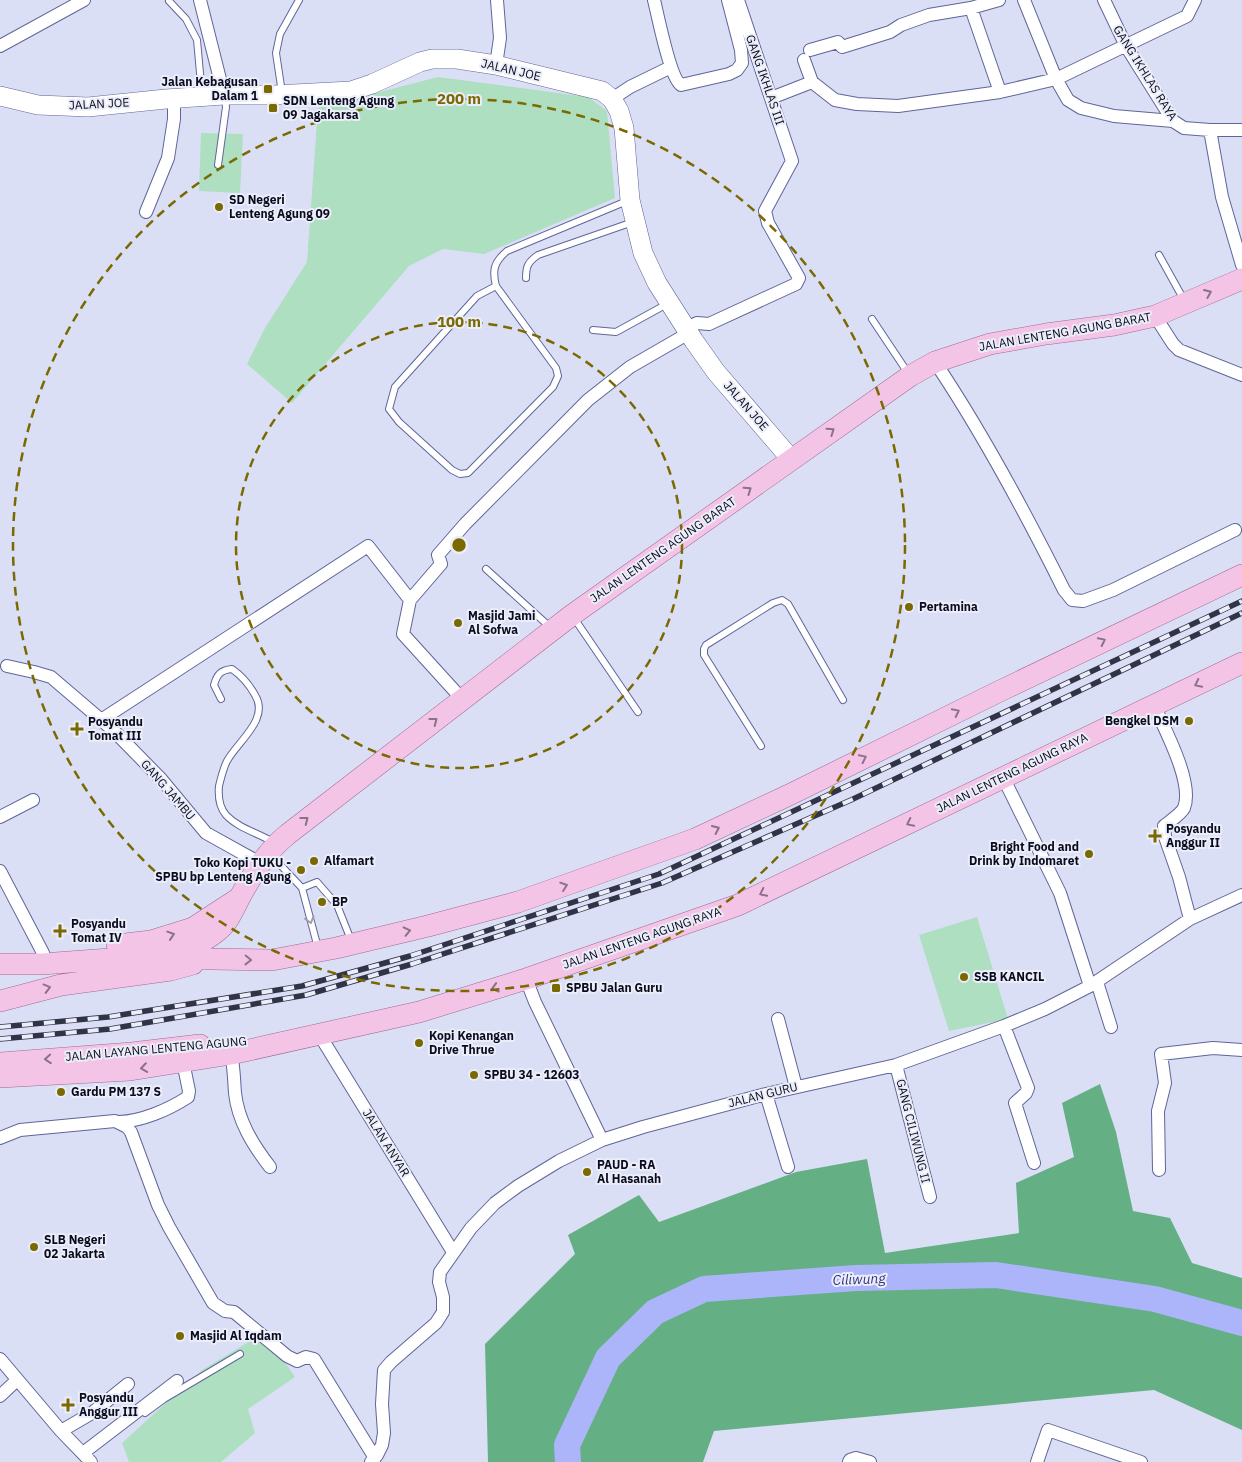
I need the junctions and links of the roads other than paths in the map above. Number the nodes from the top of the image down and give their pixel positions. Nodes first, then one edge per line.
1 (84, 0) edge
2 (200, 0) edge
3 (300, 0) edge
4 (497, 0) edge
5 (654, 0) edge
6 (728, 0) edge
7 (738, 0) edge
8 (998, 0) edge
9 (1024, 0) edge
10 (1104, 0) edge
11 (1195, 0) edge
12 (169, 1) edge
13 (970, 8) junction
14 (0, 46) edge
15 (1126, 46) junction
16 (496, 65) junction
17 (671, 67) junction
18 (1056, 79) junction
19 (812, 82) junction
20 (1000, 92) junction
21 (283, 94) junction
22 (224, 95) junction
23 (0, 96) edge
24 (202, 97) junction
25 (771, 98) junction
26 (612, 99) junction
27 (174, 100) junction
28 (1173, 121) junction
29 (1210, 130) junction
30 (1242, 130) edge
31 (218, 165) dead end
32 (630, 200) junction
33 (146, 212) dead end
34 (635, 221) junction
35 (1159, 255) dead end
36 (1242, 265) edge
37 (526, 278) dead end
38 (1242, 279) edge
39 (496, 286) junction
40 (669, 302) junction
41 (1186, 303) junction
42 (1156, 316) junction
43 (872, 319) dead end
44 (593, 330) dead end
45 (690, 334) junction
46 (935, 362) junction
47 (1242, 375) edge
48 (910, 376) junction
49 (791, 459) junction
50 (1235, 530) dead end
51 (486, 569) dead end
52 (1242, 575) edge
53 (410, 602) junction
54 (572, 615) junction
55 (552, 630) junction
56 (1242, 663) edge
57 (7, 666) dead end
58 (221, 699) dead end
59 (462, 699) junction
60 (843, 700) dead end
61 (1154, 705) junction
62 (638, 712) dead end
63 (101, 720) junction
64 (761, 746) dead end
65 (1003, 778) junction
66 (33, 800) dead end
67 (0, 817) edge
68 (264, 851) junction
69 (0, 871) edge
70 (302, 888) junction
71 (241, 896) junction
72 (1240, 900) edge
73 (1190, 919) junction
74 (352, 944) junction
75 (319, 952) junction
76 (47, 953) junction
77 (0, 954) edge
78 (164, 955) junction
79 (212, 959) junction
80 (0, 964) edge
81 (526, 979) junction
82 (1093, 984) junction
83 (0, 1001) edge
84 (778, 1019) dead end
85 (1004, 1026) junction
86 (1111, 1027) dead end
87 (316, 1035) junction
88 (225, 1048) junction
89 (1242, 1050) edge
90 (0, 1062) edge
91 (183, 1062) junction
92 (896, 1065) junction
93 (0, 1077) edge
94 (796, 1087) junction
95 (766, 1094) junction
96 (119, 1122) junction
97 (0, 1138) edge
98 (602, 1140) junction
99 (1034, 1162) dead end
100 (270, 1167) dead end
101 (788, 1167) dead end
102 (1159, 1170) dead end
103 (930, 1197) dead end
104 (453, 1252) junction
105 (240, 1354) dead end
106 (0, 1359) edge
107 (17, 1380) junction
108 (177, 1381) dead end
109 (128, 1384) dead end
110 (0, 1396) edge
111 (61, 1431) junction
112 (87, 1457) edge
113 (373, 1460) edge
114 (849, 1462) edge
115 (870, 1462) edge
116 (1037, 1462) edge
117 (1142, 1462) edge

1 - 14 street
2 - 22 street
3 - 21 lane
4 - 16 street
5 - 17 street
6 - 17 street
7 - 25 street, GANG IKHLAS III
8 - 13 street
9 - 18 street
10 - 15 street, GANG IKHLAS RAYA
11 - 15 street
12 - 24 lane
13 - 19 street
13 - 20 street
15 - 18 street
15 - 28 street, GANG IKHLAS RAYA
16 - 21 street, JALAN JOE
16 - 26 street, JALAN JOE
17 - 26 street
18 - 20 street
18 - 28 street
19 - 20 street
19 - 25 street
21 - 22 street, JALAN JOE
22 - 24 street, JALAN JOE
22 - 31 lane
23 - 27 street, JALAN JOE
24 - 27 street, JALAN JOE
25 - 45 street, GANG IKHLAS III
26 - 32 street, JALAN JOE
27 - 33 street
28 - 29 street, GANG IKHLAS RAYA
29 - 30 street, GANG IKHLAS RAYA
29 - 36 street
32 - 34 street, JALAN JOE
32 - 39 lane
34 - 37 lane
34 - 40 street, JALAN JOE
35 - 41 lane
41 -> 38 main road, JALAN LENTENG AGUNG BARAT
39 - 39 lane
40 - 44 lane
40 - 45 street, JALAN JOE
41 - 42 main road, JALAN LENTENG AGUNG BARAT
42 - 46 main road, JALAN LENTENG AGUNG BARAT
42 - 47 street
43 - 48 lane
45 - 49 street, JALAN JOE
45 - 53 street
46 - 48 main road, JALAN LENTENG AGUNG BARAT
46 - 50 street
49 -> 48 main road, JALAN LENTENG AGUNG BARAT
54 -> 49 main road, JALAN LENTENG AGUNG BARAT
51 - 55 lane
74 -> 52 main road
53 - 59 street
53 - 63 street
54 - 55 main road, JALAN LENTENG AGUNG BARAT
54 - 62 lane
55 - 59 main road, JALAN LENTENG AGUNG BARAT
56 -> 61 main road, JALAN LENTENG AGUNG RAYA
57 - 63 street, GANG JAMBU
58 - 68 lane
68 -> 59 main road, JALAN LENTENG AGUNG BARAT
60 - 64 lane
61 - 65 main road, JALAN LENTENG AGUNG RAYA
61 - 73 street
63 - 68 street, GANG JAMBU
65 -> 81 main road, JALAN LENTENG AGUNG RAYA
65 - 82 street
66 - 67 street
68 - 70 lane
68 - 71 main road, JALAN LENTENG AGUNG BARAT
69 - 76 street
70 - 74 lane
70 -> 75 lane
76 -> 71 main road
71 - 78 main road, JALAN LENTENG AGUNG BARAT
72 - 73 street, JALAN GURU
73 - 82 street, JALAN GURU
74 - 75 main road
79 -> 75 main road
76 - 77 main road
78 - 79 main road
78 - 80 main road
83 -> 79 main road
81 -> 87 main road, JALAN LENTENG AGUNG RAYA
81 - 98 street
82 - 85 street, JALAN GURU
82 - 86 street
84 - 94 street
85 - 92 street, JALAN GURU
85 - 99 street
87 - 88 main road, JALAN LAYANG LENTENG AGUNG
87 - 104 street, JALAN ANYAR
88 -> 90 main road, JALAN LAYANG LENTENG AGUNG
88 - 91 main road
88 - 100 street
89 - 102 street
91 -> 93 main road
91 - 96 street
92 - 94 street, JALAN GURU
92 - 103 street, GANG CILIWUNG II
94 - 95 street, JALAN GURU
95 - 98 street, JALAN GURU
95 - 101 street
96 - 97 street
96 - 113 street
98 - 104 street, JALAN GURU
104 - 113 street, JALAN GURU
105 - 112 lane
106 - 107 street
107 - 110 street
107 - 111 street
108 - 112 street
109 - 111 street
111 - 112 street
114 - 115 street
116 - 117 street

